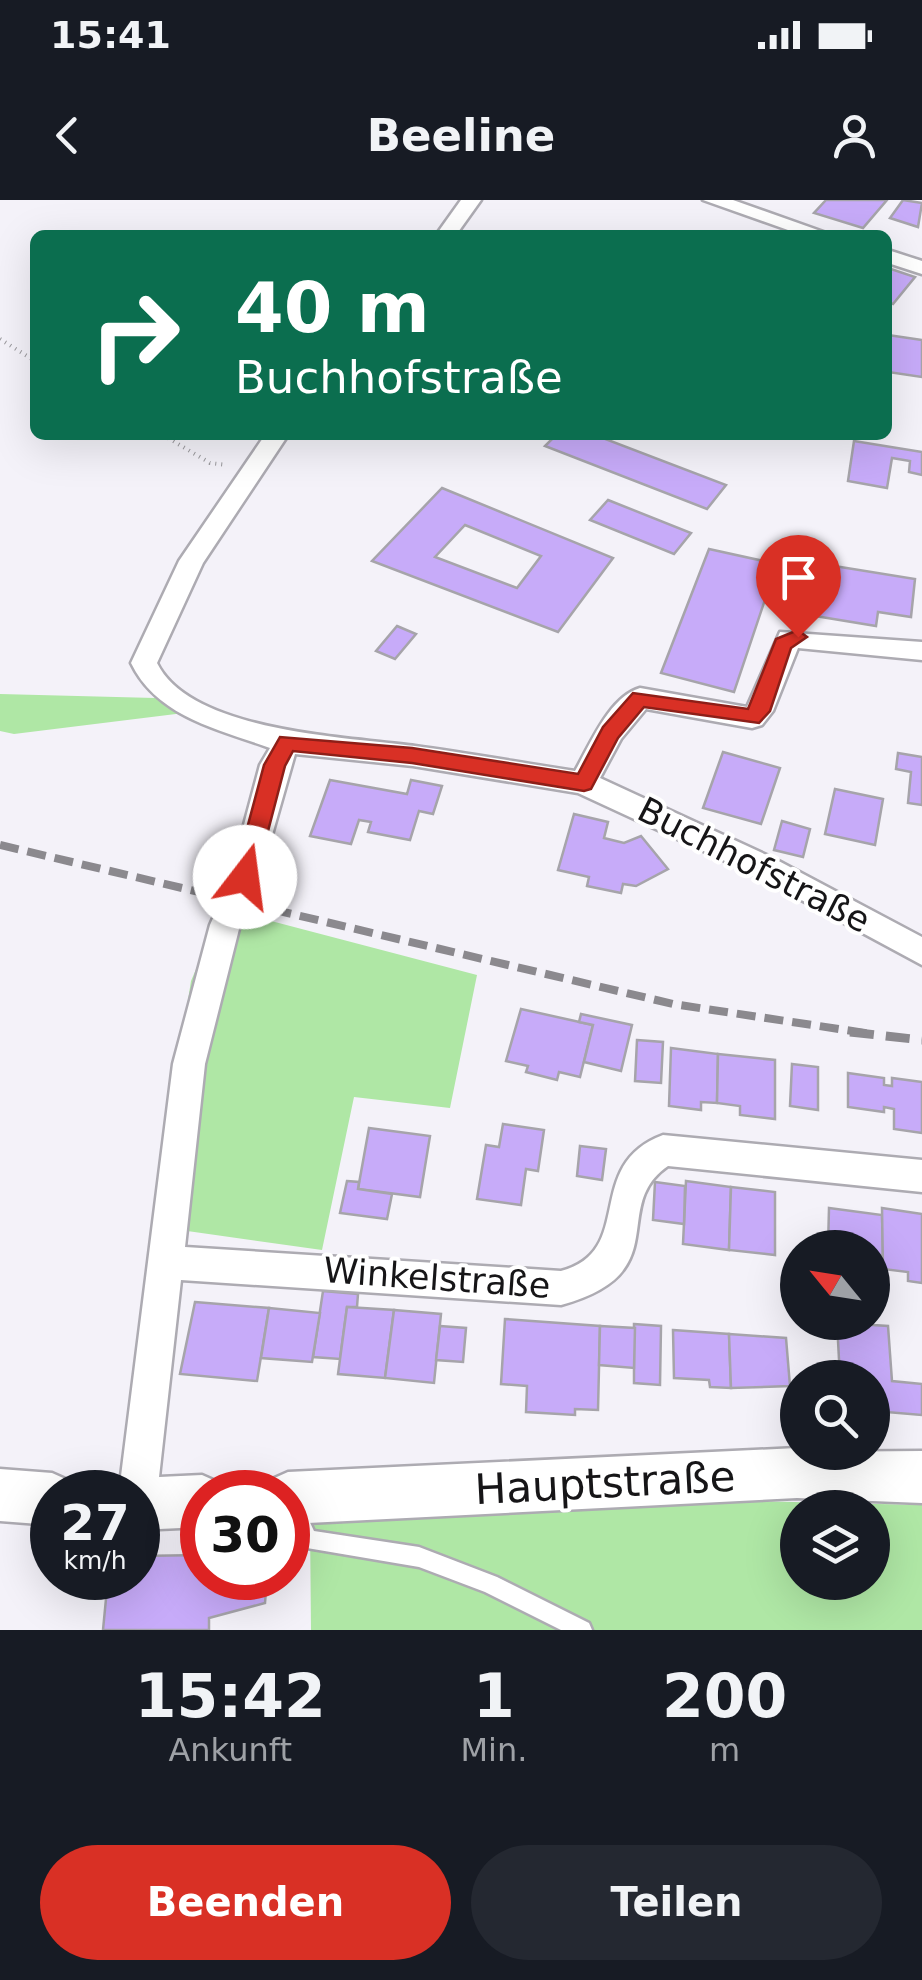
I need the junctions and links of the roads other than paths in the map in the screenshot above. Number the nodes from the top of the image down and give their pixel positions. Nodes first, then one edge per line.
1 (471, 200) edge
2 (713, 200) edge
3 (450, 230) edge
4 (806, 230) edge
5 (892, 257) edge
6 (922, 268) edge
7 (274, 440) edge
8 (922, 652) edge
9 (287, 743) junction
10 (584, 783) junction
11 (245, 877) dead end
12 (225, 924) dead end
13 (922, 952) edge
14 (922, 1176) edge
15 (163, 1262) junction
16 (141, 1470) edge
17 (922, 1477) edge
18 (0, 1495) edge
19 (30, 1497) edge
20 (310, 1497) edge
21 (310, 1540) edge
22 (582, 1630) edge

1 - 3 street
2 - 4 street
5 - 6 street
7 - 9 street, Buchhofstraße
8 - 10 street
9 - 10 street, Buchhofstraße
9 - 11 street
10 - 13 street, Buchhofstraße
12 - 15 street
14 - 15 street, Winkelstraße
15 - 16 street
17 - 20 street, Hauptstraße
18 - 19 street
21 - 22 lane

